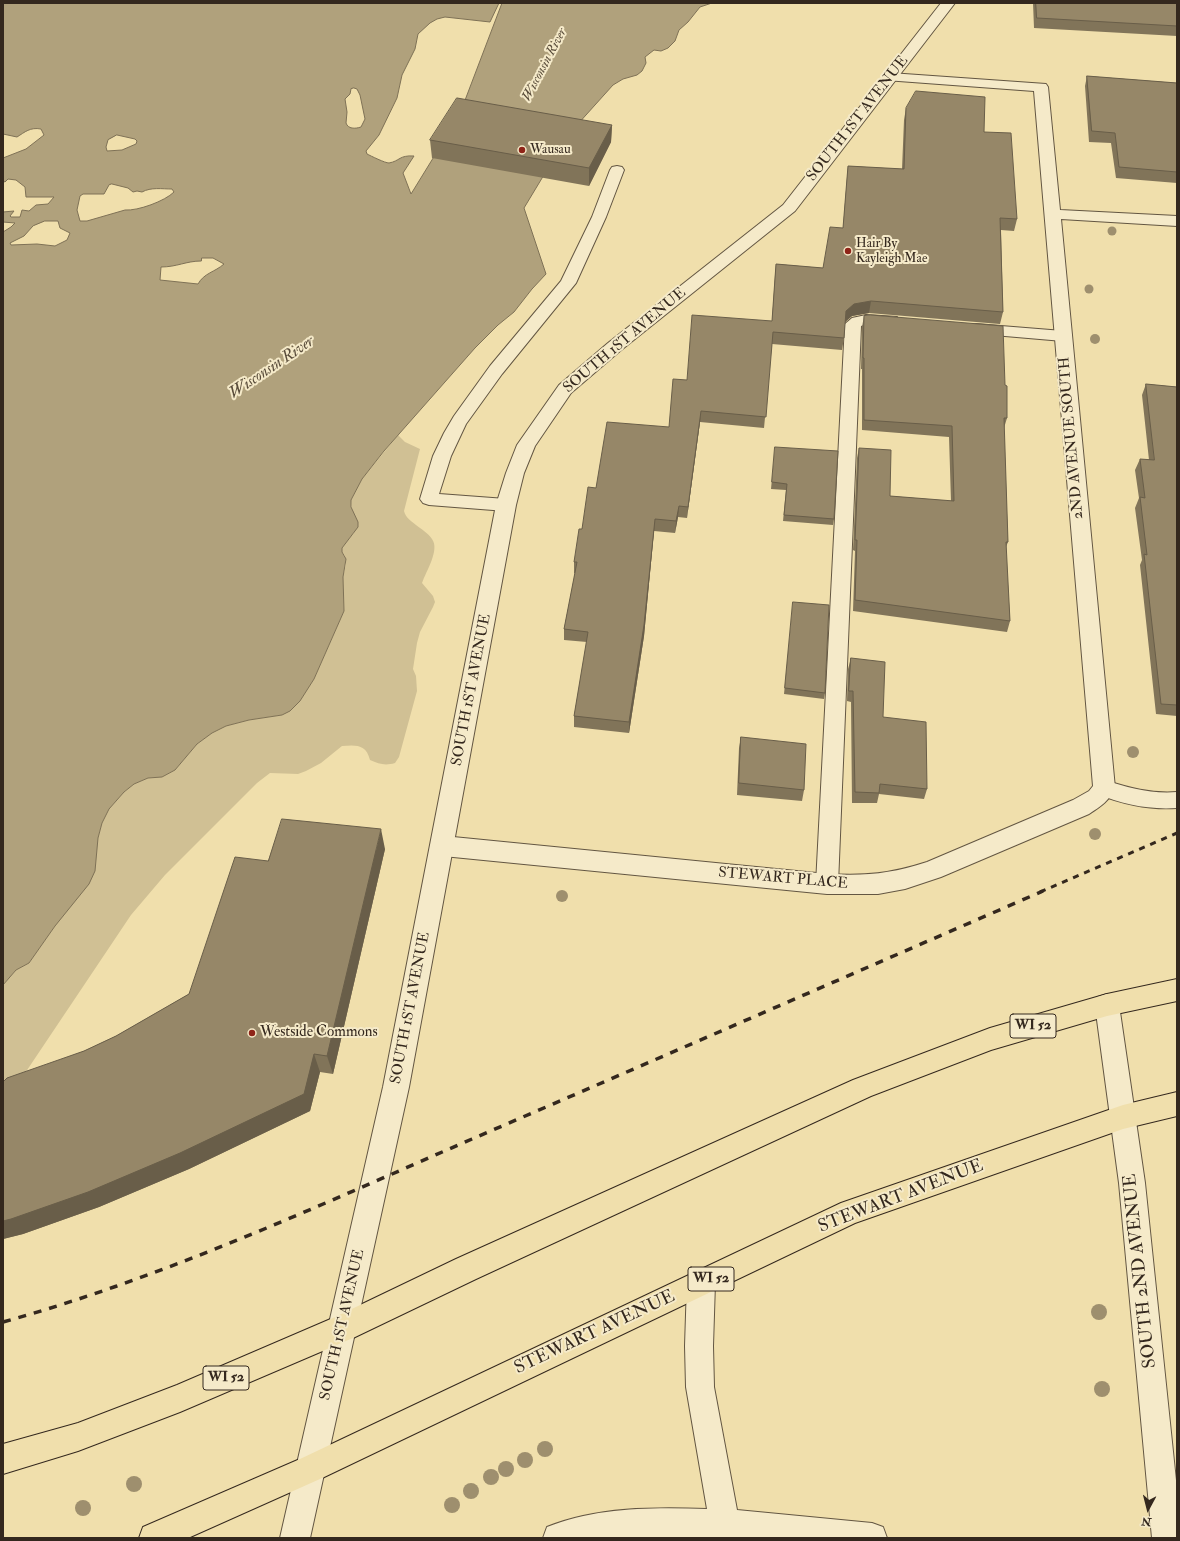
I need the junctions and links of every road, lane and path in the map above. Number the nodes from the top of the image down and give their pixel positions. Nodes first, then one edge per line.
1 (948, 3) edge
2 (890, 77) junction
3 (617, 170) dead end
4 (1052, 214) junction
5 (1177, 221) edge
6 (908, 323) edge
7 (962, 327) edge
8 (1063, 336) junction
9 (506, 505) junction
10 (1104, 788) junction
11 (1177, 800) edge
12 (442, 846) junction
13 (827, 884) junction
14 (1177, 990) edge
15 (1107, 1005) junction
16 (1177, 1104) edge
17 (1123, 1118) junction
18 (701, 1283) junction
19 (343, 1328) junction
20 (3, 1459) edge
21 (310, 1469) junction
22 (725, 1524) junction
23 (635, 1532) edge
24 (154, 1538) edge
25 (295, 1538) edge
26 (558, 1538) edge
27 (872, 1538) edge
28 (1167, 1538) edge

1 - 2 street, SOUTH 1ST AVENUE
2 - 4 street, 2ND AVENUE SOUTH
2 - 9 street, SOUTH 1ST AVENUE
3 - 9 lane
4 - 5 street
4 - 8 street, 2ND AVENUE SOUTH
6 - 13 lane
7 - 8 lane
8 - 10 street, 2ND AVENUE SOUTH
9 - 12 street, SOUTH 1ST AVENUE
10 - 11 lane
10 - 13 street, STEWART PLACE
12 - 13 street, STEWART PLACE
12 - 19 street, SOUTH 1ST AVENUE
14 - 15 main road, WI 52
15 - 17 street, SOUTH 2ND AVENUE
15 - 19 main road, WI 52
16 - 17 main road, STEWART AVENUE / WI 52
17 - 18 main road, STEWART AVENUE / WI 52
17 - 28 street, SOUTH 2ND AVENUE
18 - 21 main road, STEWART AVENUE / WI 52
18 - 22 street
19 - 20 main road, WI 52
19 - 21 street, SOUTH 1ST AVENUE
21 - 24 main road, WI 52
21 - 25 street, SOUTH 1ST AVENUE
22 - 23 street
22 - 27 street
23 - 26 street

